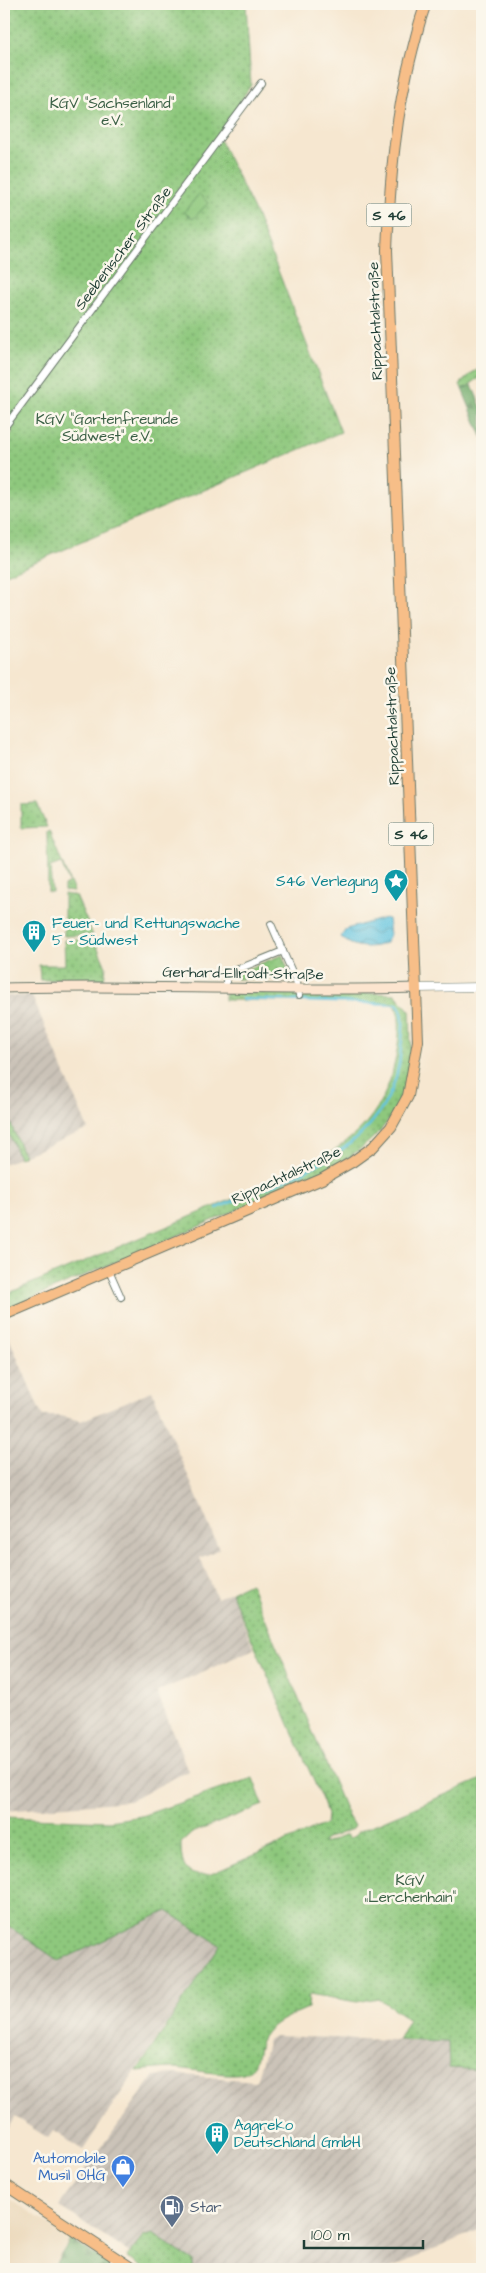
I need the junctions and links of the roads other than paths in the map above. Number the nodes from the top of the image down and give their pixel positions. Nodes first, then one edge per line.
1 (426, 4) edge
2 (261, 83) dead end
3 (4, 428) edge
4 (271, 924) dead end
5 (283, 951) junction
6 (482, 987) edge
7 (4, 988) edge
8 (226, 988) junction
9 (416, 988) junction
10 (298, 991) junction
11 (109, 1270) junction
12 (121, 1297) dead end
13 (4, 1315) edge
14 (4, 2184) edge
15 (116, 2258) junction
16 (108, 2269) edge
17 (133, 2269) edge

1 - 9 main road, Rippachtalstraße / S 46
2 - 3 street, Seebenischer Straße
4 - 5 street
5 - 8 street
5 - 10 street
6 - 9 street, Gerhard-Ellrodt-Straße
7 - 8 main road, Gerhard-Ellrodt-Straße
8 - 10 main road, Gerhard-Ellrodt-Straße
9 - 10 main road, Gerhard-Ellrodt-Straße
9 - 11 main road, Rippachtalstraße
11 - 12 street
11 - 13 main road, Rippachtalstraße
14 - 15 main road
15 - 16 street
15 - 17 main road

